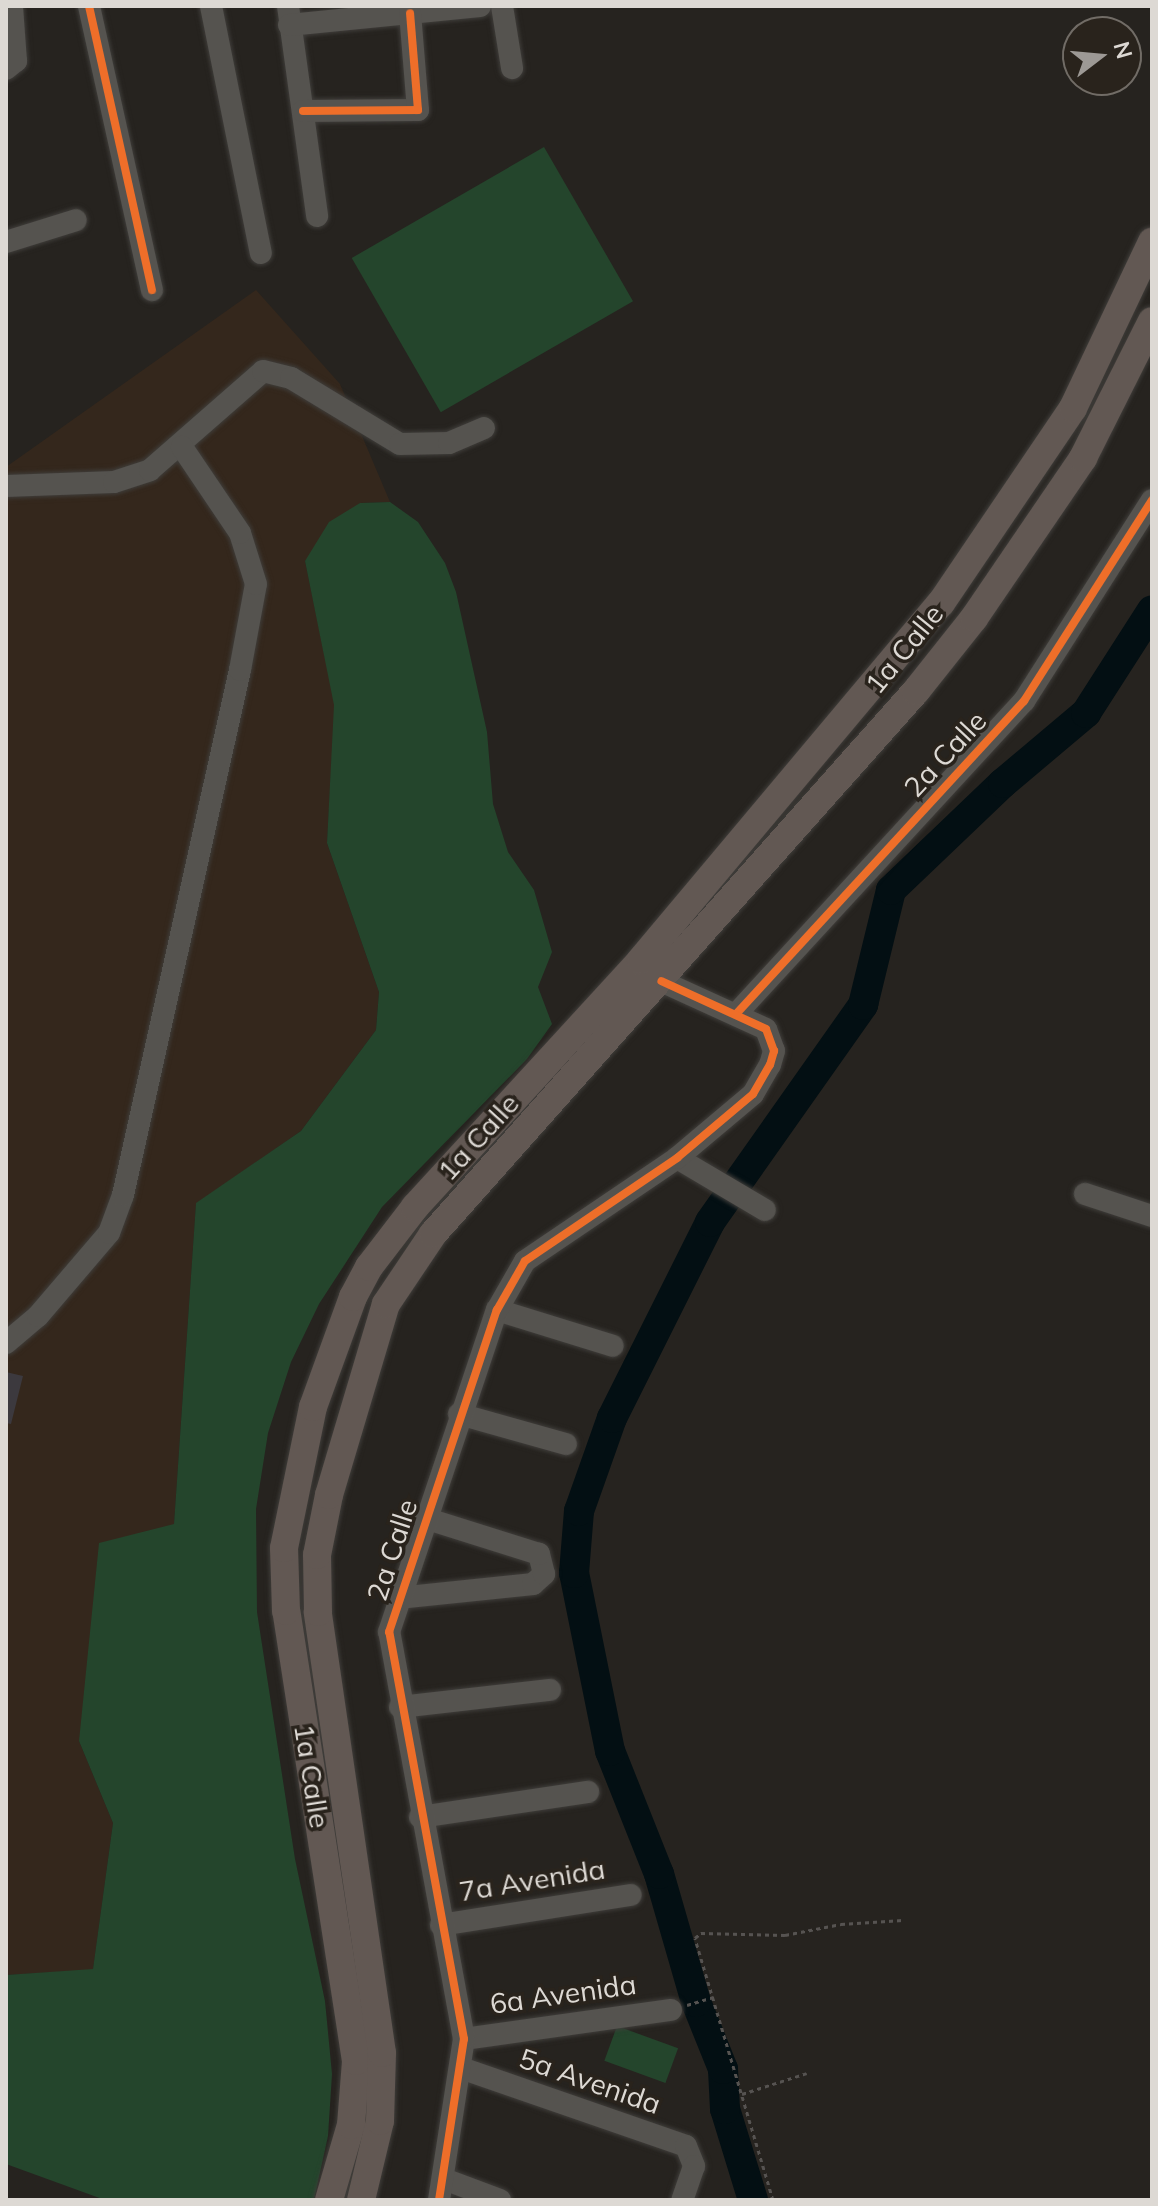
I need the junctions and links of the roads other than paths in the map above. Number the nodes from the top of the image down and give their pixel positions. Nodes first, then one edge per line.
1 (12, 6) edge
2 (89, 6) edge
3 (211, 6) edge
4 (480, 6) edge
5 (502, 6) edge
6 (410, 13) junction
7 (289, 16) edge
8 (11, 65) edge
9 (512, 68) dead end
10 (303, 111) junction
11 (317, 216) dead end
12 (76, 220) dead end
13 (6, 242) edge
14 (1152, 242) edge
15 (261, 253) dead end
16 (152, 290) dead end
17 (1152, 321) edge
18 (484, 428) dead end
19 (182, 447) junction
20 (6, 486) edge
21 (1152, 500) edge
22 (661, 981) junction
23 (737, 1013) junction
24 (677, 1158) junction
25 (1085, 1194) dead end
26 (765, 1210) dead end
27 (1152, 1216) edge
28 (497, 1310) junction
29 (6, 1343) edge
30 (613, 1346) dead end
31 (459, 1414) junction
32 (566, 1444) dead end
33 (425, 1518) junction
34 (398, 1598) junction
35 (550, 1690) dead end
36 (400, 1707) junction
37 (588, 1792) dead end
38 (420, 1817) junction
39 (631, 1895) dead end
40 (441, 1925) junction
41 (677, 2008) road end
42 (464, 2039) junction
43 (461, 2068) junction
44 (442, 2189) edge
45 (329, 2200) edge
46 (361, 2200) edge
47 (500, 2200) edge
48 (682, 2200) edge

1 - 8 street
2 - 16 street
3 - 15 street
4 - 6 street
5 - 9 street
6 - 7 street
6 - 10 street
7 - 10 street
10 - 11 street
12 - 13 street
14 - 45 main road, 1a Calle
17 - 22 main road, 1a Calle
18 - 19 street
19 - 20 street
19 - 29 street
21 - 23 street, 2a Calle
22 - 23 street
22 - 46 main road, 1a Calle
23 - 24 street, 2a Calle
24 - 26 street
24 - 28 street, 2a Calle
25 - 27 street
28 - 30 street
28 - 31 street, 2a Calle
31 - 32 street
31 - 33 street, 2a Calle
33 - 34 street, 2a Calle
33 - 34 street
34 - 36 street, 2a Calle
35 - 36 street
36 - 38 street, 2a Calle
37 - 38 street
38 - 40 street, 2a Calle
39 - 40 street, 7a Avenida
40 - 42 street, 2a Calle
41 - 42 street, 6a Avenida
42 - 43 street, 2a Calle
43 - 44 street, 2a Calle
43 - 48 street, 5a Avenida
44 - 47 street

